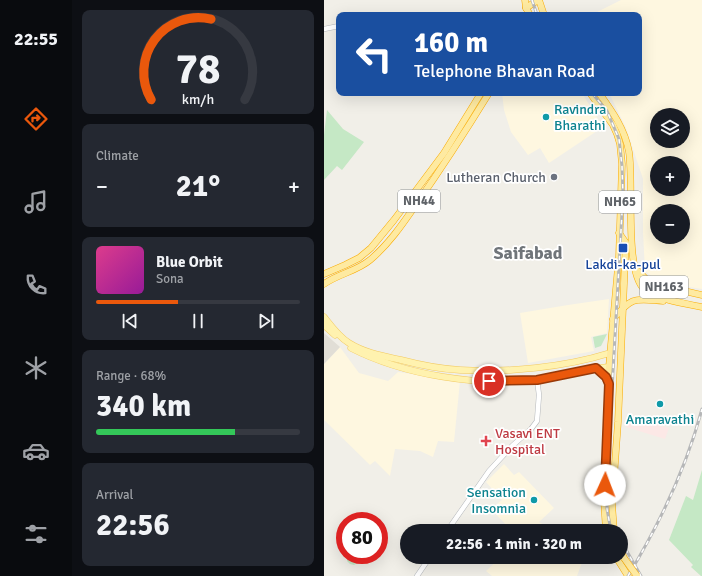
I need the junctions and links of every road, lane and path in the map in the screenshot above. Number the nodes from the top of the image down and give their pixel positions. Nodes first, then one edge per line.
1 (525, 0) edge
2 (539, 0) edge
3 (526, 8) junction
4 (524, 12) edge
5 (528, 12) edge
6 (543, 12) edge
7 (336, 27) edge
8 (324, 29) edge
9 (478, 96) edge
10 (487, 96) edge
11 (592, 96) edge
12 (601, 96) edge
13 (626, 243) junction
14 (634, 265) junction
15 (324, 274) edge
16 (324, 284) edge
17 (702, 295) edge
18 (673, 301) junction
19 (702, 307) edge
20 (624, 308) junction
21 (324, 317) edge
22 (613, 319) junction
23 (324, 325) edge
24 (610, 353) junction
25 (595, 358) junction
26 (596, 368) junction
27 (609, 368) junction
28 (537, 380) junction
29 (609, 384) junction
30 (452, 524) edge
31 (606, 524) edge
32 (613, 524) edge
33 (425, 564) edge
34 (620, 564) edge
35 (628, 564) edge
36 (417, 576) edge
37 (628, 576) edge
38 (636, 576) edge

1 - 3 highway
2 - 3 highway
2 - 6 highway
3 - 4 highway
3 - 5 highway
7 - 8 street
9 - 15 highway, NH44
10 - 16 highway, NH44
11 - 13 highway, NH65
12 - 13 highway, NH65
13 - 14 highway, NH65
13 - 20 highway, NH65
13 - 22 highway, NH65
14 - 17 highway, NH163
14 - 18 highway, NH65
18 - 19 highway, NH65
18 - 20 highway, NH65
20 - 22 highway, NH65
20 - 32 highway, NH65
21 - 25 main road
22 - 24 highway, NH65
23 - 28 main road
24 - 25 main road
24 - 27 highway, NH65
25 - 26 main road
26 - 27 main road
26 - 28 main road
26 - 29 highway
27 - 29 highway, NH65
28 - 30 street
29 - 31 highway, NH65
33 - 36 street
34 - 37 highway
35 - 38 highway, bridge

